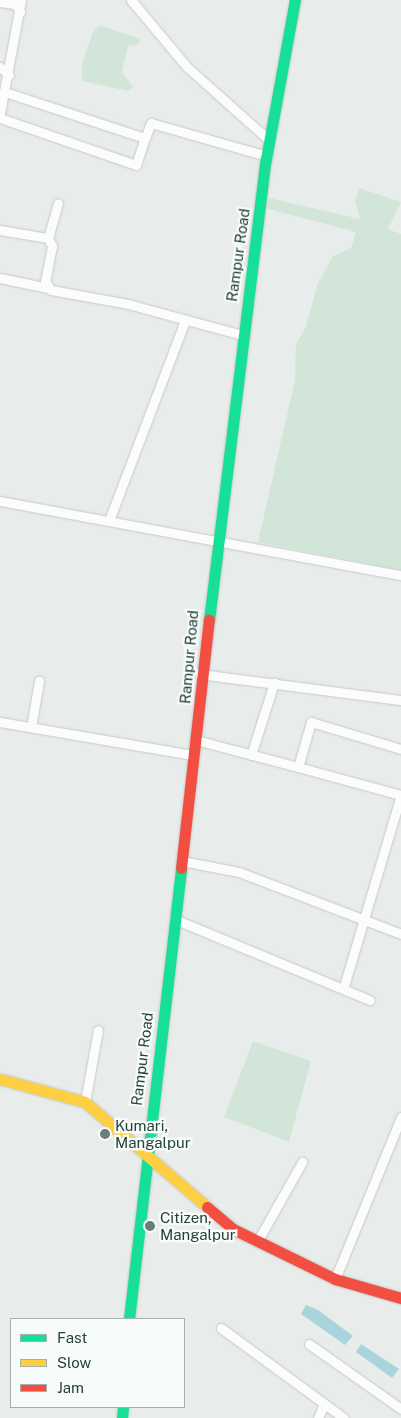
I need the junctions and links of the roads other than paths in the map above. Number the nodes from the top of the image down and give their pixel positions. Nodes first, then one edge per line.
1 (21, 0) edge
2 (131, 0) edge
3 (295, 0) edge
4 (6, 1) edge
5 (20, 11) junction
6 (0, 67) edge
7 (9, 75) junction
8 (5, 92) junction
9 (0, 113) edge
10 (0, 118) edge
11 (146, 138) junction
12 (270, 141) junction
13 (267, 156) junction
14 (58, 203) dead end
15 (0, 230) edge
16 (48, 238) junction
17 (0, 278) edge
18 (48, 288) junction
19 (185, 321) junction
20 (242, 336) junction
21 (0, 501) edge
22 (110, 518) junction
23 (217, 540) junction
24 (401, 575) edge
25 (200, 674) junction
26 (40, 681) dead end
27 (274, 683) junction
28 (401, 700) edge
29 (0, 722) edge
30 (31, 727) junction
31 (196, 740) junction
32 (401, 749) edge
33 (194, 755) junction
34 (251, 755) junction
35 (298, 767) junction
36 (401, 795) edge
37 (182, 862) junction
38 (174, 919) junction
39 (366, 920) junction
40 (401, 934) edge
41 (344, 986) junction
42 (370, 1000) dead end
43 (98, 1030) dead end
44 (0, 1079) edge
45 (86, 1102) junction
46 (401, 1117) edge
47 (145, 1157) junction
48 (302, 1162) dead end
49 (258, 1242) junction
50 (335, 1279) junction
51 (401, 1298) edge
52 (129, 1318) edge
53 (221, 1328) dead end
54 (309, 1344) dead end
55 (323, 1406) junction
56 (401, 1409) edge
57 (318, 1418) edge
58 (344, 1418) edge

1 - 5 street
2 - 12 street
3 - 12 main road, Rampur Road
4 - 5 street
5 - 7 street
6 - 7 street
7 - 8 street
8 - 9 street
8 - 11 street
10 - 11 street
11 - 13 street
12 - 13 main road, Rampur Road
13 - 20 main road, Rampur Road
14 - 16 street
15 - 16 street
16 - 18 street
17 - 18 street
18 - 19 street
19 - 20 street
19 - 22 street
20 - 23 main road, Rampur Road
21 - 22 street
22 - 23 street
23 - 24 street
23 - 25 main road, Rampur Road
25 - 27 street
25 - 31 main road, Rampur Road
26 - 30 street
27 - 28 street
27 - 34 street
29 - 30 street
30 - 33 street
31 - 33 main road, Rampur Road
31 - 34 street
32 - 35 street
33 - 37 main road, Rampur Road
34 - 35 street
35 - 36 street
36 - 39 street
37 - 38 main road, Rampur Road
37 - 39 street
38 - 41 street
38 - 47 main road, Rampur Road
39 - 40 street
39 - 41 street
41 - 42 street
43 - 45 street
44 - 45 main road
45 - 47 main road
46 - 50 street
47 - 49 main road
47 - 52 main road, Rampur Road
48 - 49 street
49 - 50 main road
50 - 51 main road
53 - 55 street
54 - 56 street
55 - 57 street
55 - 58 street

